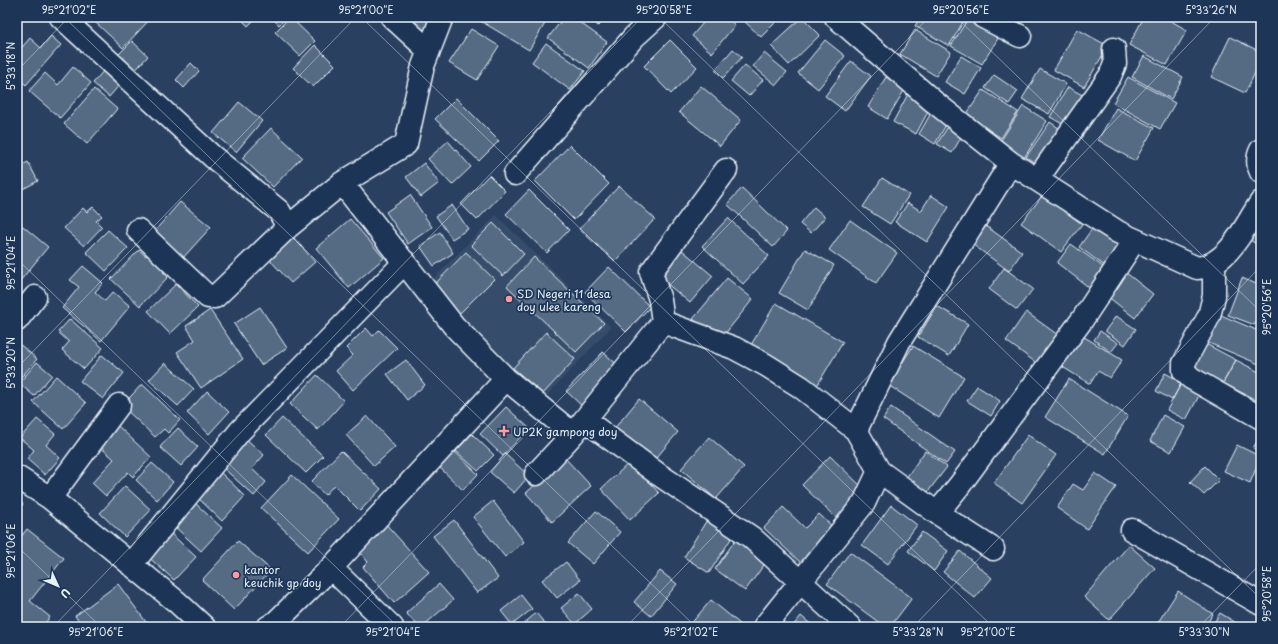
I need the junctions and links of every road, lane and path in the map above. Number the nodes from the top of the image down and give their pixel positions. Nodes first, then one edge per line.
1 (61, 17) edge
2 (392, 17) edge
3 (442, 17) edge
4 (656, 17) edge
5 (836, 17) edge
6 (983, 17) edge
7 (1020, 36) dead end
8 (1114, 49) dead end
9 (428, 50) junction
10 (1261, 150) edge
11 (1011, 162) junction
12 (726, 170) dead end
13 (1261, 172) edge
14 (515, 174) dead end
15 (1038, 178) junction
16 (342, 183) junction
17 (1261, 202) edge
18 (288, 227) junction
19 (138, 230) dead end
20 (1134, 241) junction
21 (405, 262) junction
22 (1214, 263) junction
23 (35, 297) dead end
24 (17, 320) edge
25 (663, 322) junction
26 (506, 378) junction
27 (119, 405) dead end
28 (1261, 418) edge
29 (579, 427) junction
30 (856, 430) junction
31 (879, 471) junction
32 (536, 474) dead end
33 (17, 477) edge
34 (50, 498) junction
35 (937, 513) junction
36 (1132, 530) dead end
37 (993, 550) dead end
38 (130, 565) junction
39 (332, 568) junction
40 (801, 582) junction
41 (1261, 604) edge
42 (204, 627) edge
43 (268, 627) edge
44 (392, 627) edge
45 (764, 627) edge
46 (850, 627) edge

1 - 18 street
2 - 9 street
3 - 9 street
4 - 14 street
5 - 11 street
6 - 7 street
8 - 15 street
9 - 16 street
10 - 13 street
11 - 15 street
11 - 30 street
12 - 25 street
15 - 20 street
16 - 18 street
16 - 21 street
17 - 22 street
18 - 19 street
20 - 22 street
20 - 35 street
21 - 26 street
21 - 38 street
22 - 28 street
23 - 24 street
25 - 29 street
25 - 30 street
26 - 29 street
26 - 39 street
27 - 34 street
29 - 32 street
29 - 40 street
30 - 31 street
31 - 35 street
31 - 40 street
33 - 34 street
34 - 38 street
35 - 37 street
36 - 41 street
38 - 42 street
39 - 43 street
39 - 44 street
40 - 45 street
40 - 46 street

